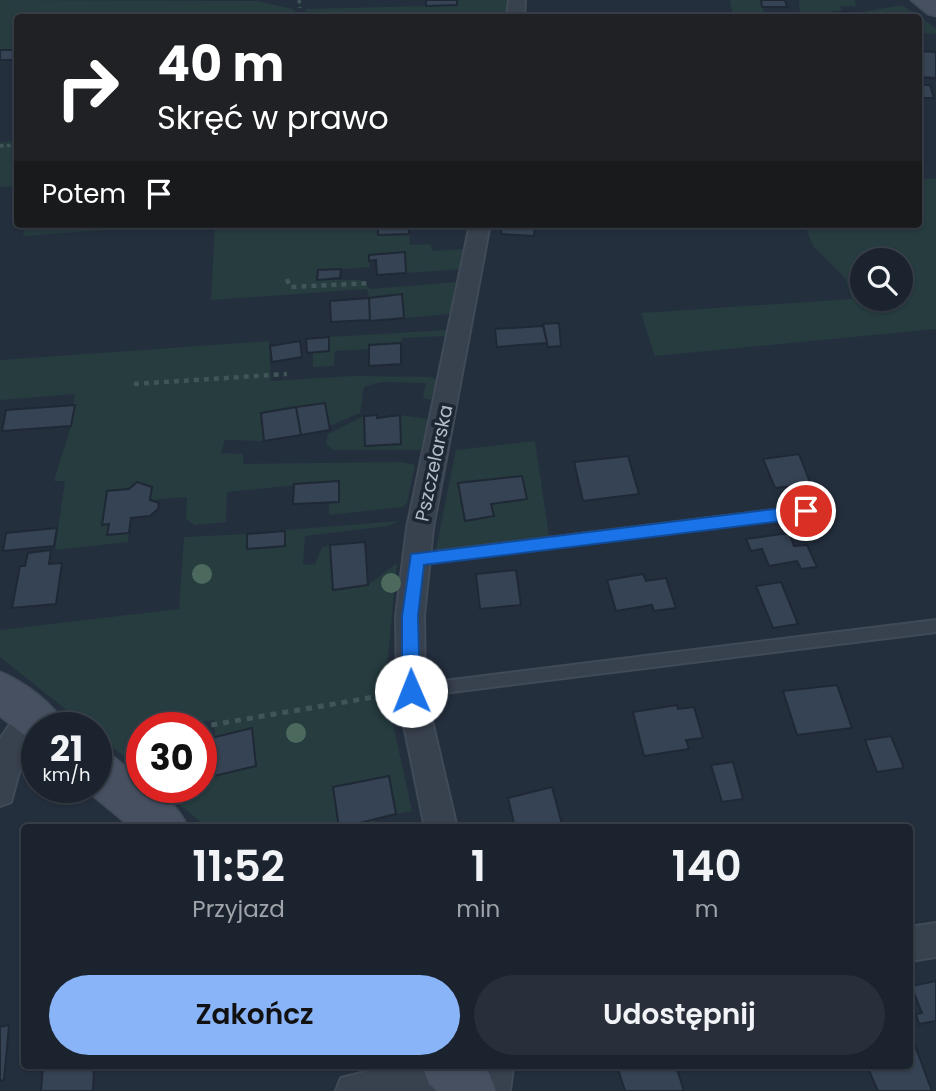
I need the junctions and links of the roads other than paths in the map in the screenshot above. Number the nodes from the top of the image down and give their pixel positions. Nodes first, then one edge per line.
1 (923, 0) edge
2 (936, 9) edge
3 (479, 228) edge
4 (806, 511) dead end
5 (416, 559) junction
6 (936, 626) edge
7 (0, 691) edge
8 (411, 691) junction
9 (25, 712) edge
10 (21, 739) edge
11 (112, 784) edge
12 (0, 791) edge
13 (161, 824) edge
14 (440, 824) edge
15 (936, 940) edge
16 (913, 944) edge
17 (471, 1077) edge
18 (354, 1091) edge

1 - 2 street
3 - 5 street, Pszczelarska
4 - 5 lane
5 - 8 street, Pszczelarska
6 - 8 lane
7 - 9 street
8 - 14 street, Pszczelarska
10 - 12 street
11 - 13 street
15 - 16 street
17 - 18 street

